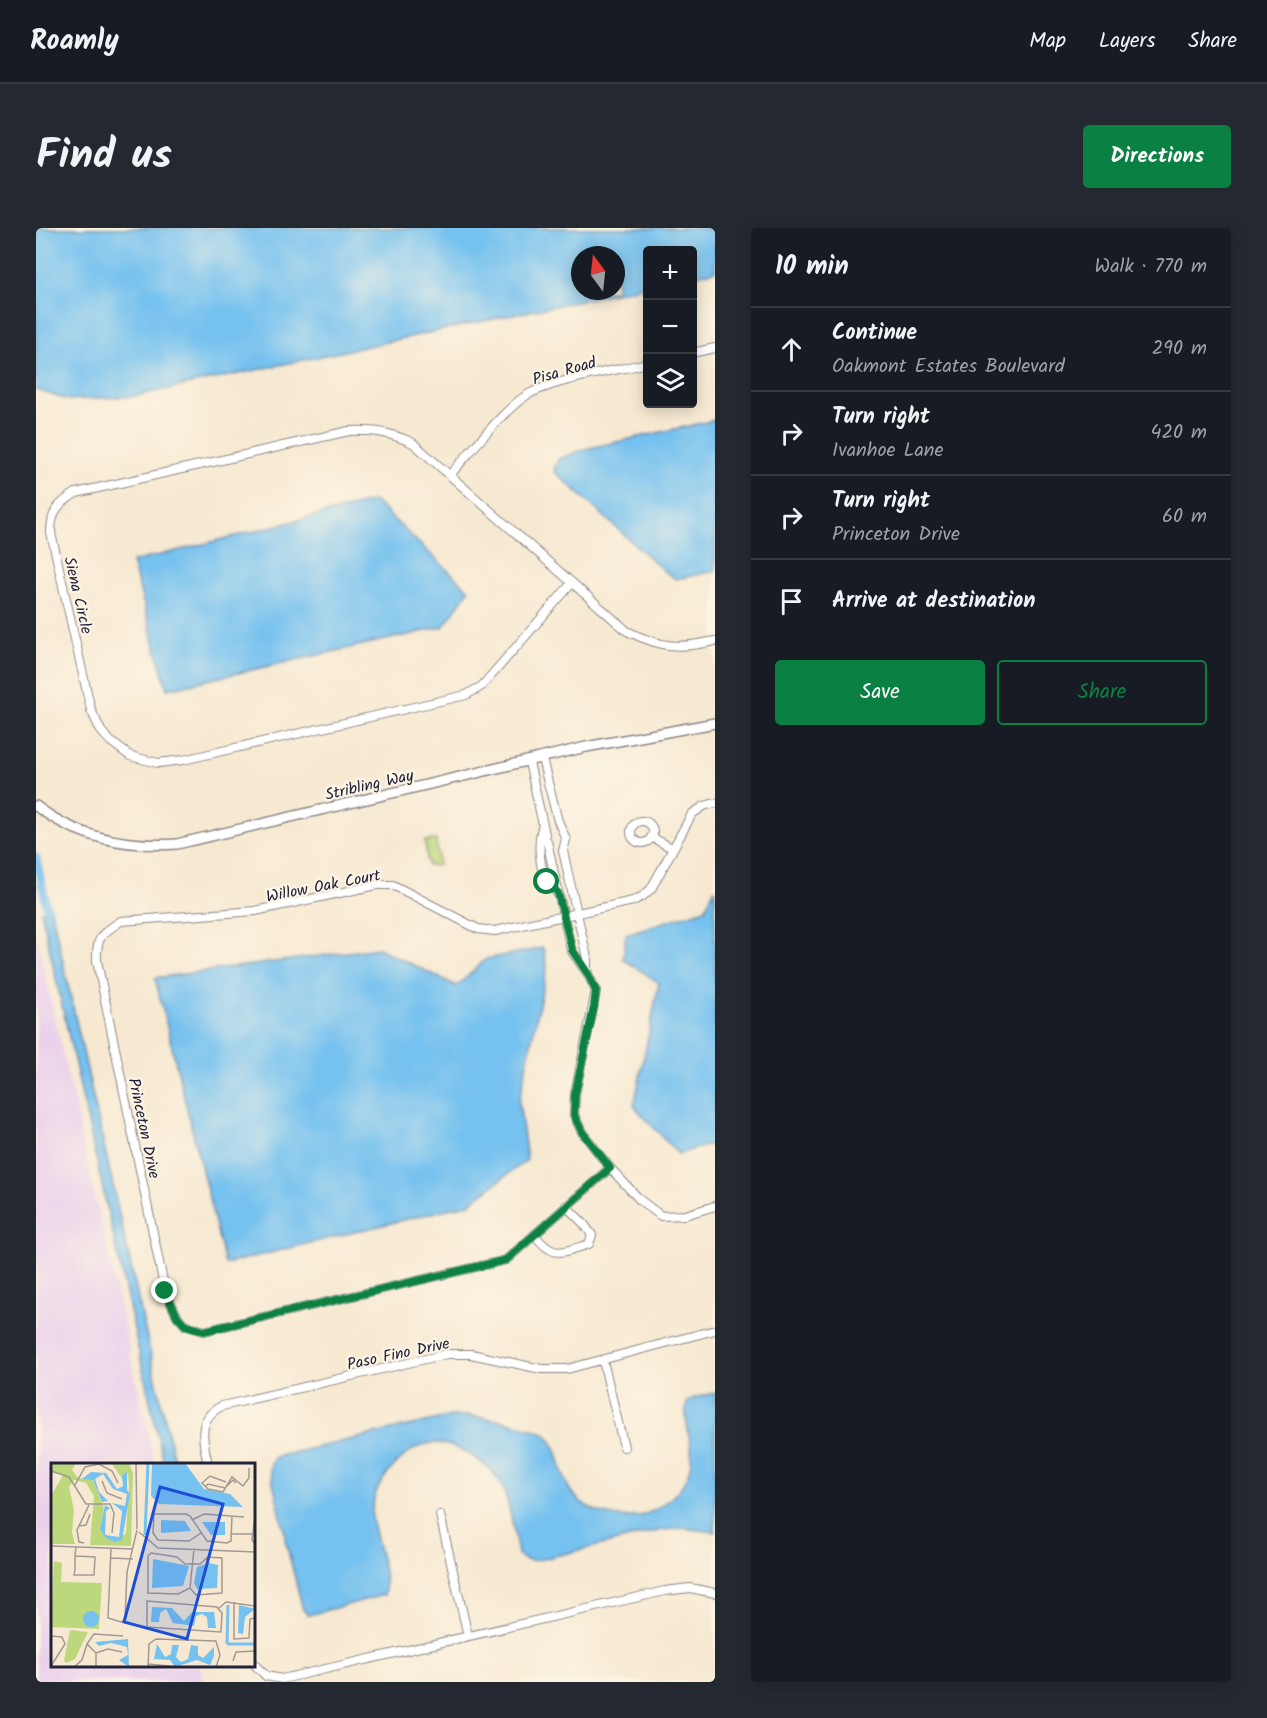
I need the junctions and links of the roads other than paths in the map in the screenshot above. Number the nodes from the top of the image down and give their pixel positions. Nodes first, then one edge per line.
1 (715, 348) edge
2 (697, 352) edge
3 (643, 364) edge
4 (450, 475) junction
5 (572, 583) junction
6 (715, 641) edge
7 (715, 723) edge
8 (542, 759) junction
9 (529, 762) junction
10 (715, 803) edge
11 (36, 806) edge
12 (543, 825) junction
13 (651, 837) dead end
14 (564, 847) junction
15 (672, 848) junction
16 (549, 851) junction
17 (540, 852) junction
18 (558, 893) junction
19 (576, 914) junction
20 (562, 916) junction
21 (102, 933) joint
22 (588, 974) junction
23 (610, 1168) junction
24 (566, 1206) junction
25 (715, 1206) edge
26 (535, 1234) junction
27 (715, 1330) edge
28 (603, 1360) junction
29 (624, 1447) dead end
30 (208, 1463) edge
31 (440, 1515) dead end
32 (715, 1593) edge
33 (468, 1636) junction
34 (255, 1665) edge

1 - 2 street
3 - 4 street, Pisa Road
4 - 5 street, Siena Circle
4 - 5 street, Siena Circle
5 - 6 street, Siena Circle
7 - 8 street, Stribling Way
8 - 9 street, Stribling Way
8 - 14 street
9 - 11 street, Stribling Way
9 - 12 street
10 - 15 street, Willow Oak Court
12 - 16 street
12 - 17 street
13 - 15 street
14 - 16 street
14 - 19 street
15 - 19 street, Willow Oak Court
16 - 17 street
16 - 18 street
17 - 18 street
18 - 20 street
19 - 20 street, Willow Oak Court
19 - 22 street
20 - 21 street, Willow Oak Court
20 - 22 street
21 - 26 street, Princeton Drive
22 - 23 street
23 - 24 street
23 - 25 street
24 - 26 street
24 - 26 street
27 - 28 street, Paso Fino Drive
28 - 29 street
28 - 30 street, Paso Fino Drive
31 - 33 street
32 - 33 street
33 - 34 street

